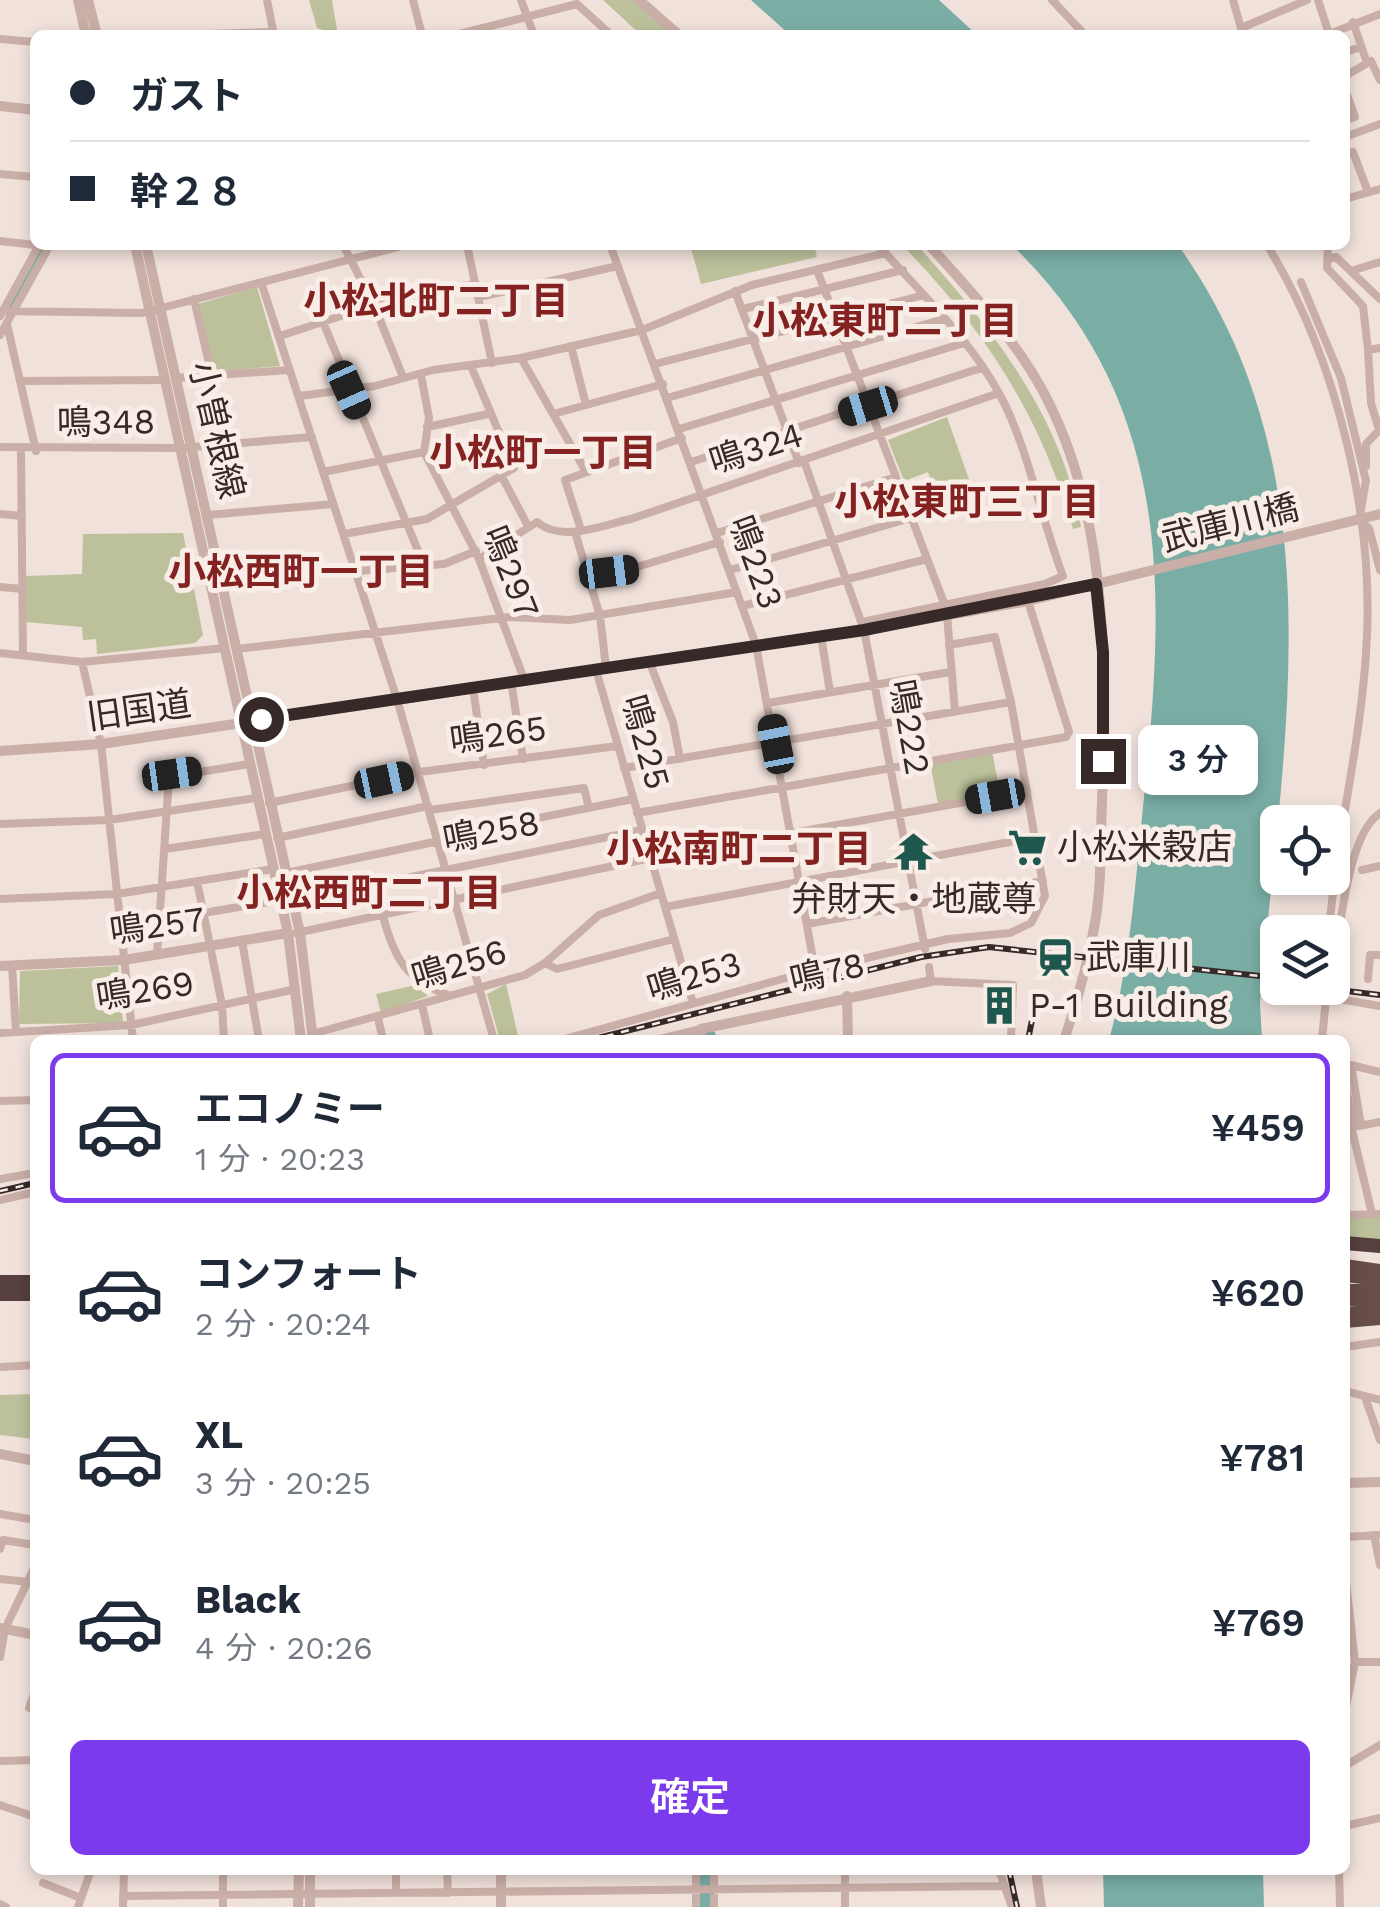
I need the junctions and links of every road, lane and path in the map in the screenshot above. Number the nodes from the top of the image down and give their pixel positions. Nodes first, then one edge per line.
1 (78, 0) edge
2 (88, 0) edge
3 (267, 0) edge
4 (279, 0) edge
5 (413, 0) edge
6 (521, 0) edge
7 (639, 0) edge
8 (1052, 0) edge
9 (1233, 0) edge
10 (1307, 0) edge
11 (1318, 0) edge
12 (575, 2) edge
13 (1380, 14) edge
14 (528, 18) junction
15 (1353, 22) junction
16 (85, 30) edge
17 (96, 30) edge
18 (273, 30) edge
19 (421, 30) edge
20 (476, 30) edge
21 (532, 30) edge
22 (606, 30) edge
23 (673, 30) edge
24 (1079, 30) edge
25 (1241, 30) edge
26 (1246, 30) edge
27 (1327, 30) edge
28 (1336, 30) edge
29 (0, 38) edge
30 (30, 41) edge
31 (1361, 47) junction
32 (1350, 50) edge
33 (1366, 63) junction
34 (1350, 73) edge
35 (1380, 80) edge
36 (0, 106) edge
37 (30, 109) edge
38 (1380, 124) edge
39 (1350, 135) edge
40 (1350, 152) edge
41 (0, 174) edge
42 (30, 177) edge
43 (1380, 189) edge
44 (1368, 192) junction
45 (1350, 197) edge
46 (0, 241) edge
47 (30, 244) edge
48 (38, 250) edge
49 (137, 250) edge
50 (147, 250) edge
51 (346, 250) edge
52 (384, 250) edge
53 (468, 250) edge
54 (612, 250) edge
55 (882, 250) edge
56 (933, 250) edge
57 (1270, 250) edge
58 (1329, 250) edge
59 (886, 254) junction
60 (350, 258) junction
61 (1330, 259) junction
62 (1380, 262) edge
63 (618, 266) junction
64 (817, 270) junction
65 (903, 270) junction
66 (1351, 271) junction
67 (262, 282) junction
68 (1301, 282) dead end
69 (476, 284) junction
70 (824, 289) junction
71 (735, 291) junction
72 (924, 295) junction
73 (479, 298) junction
74 (194, 299) junction
75 (1380, 300) edge
76 (372, 304) junction
77 (156, 309) junction
78 (743, 309) junction
79 (4, 315) edge
80 (835, 318) junction
81 (944, 319) junction
82 (323, 322) junction
83 (642, 330) junction
84 (0, 336) edge
85 (280, 336) junction
86 (753, 339) junction
87 (964, 344) junction
88 (570, 346) junction
89 (846, 348) junction
90 (1380, 348) edge
91 (1368, 350) junction
92 (521, 358) junction
93 (492, 363) junction
94 (655, 364) junction
95 (471, 366) junction
96 (981, 368) junction
97 (764, 369) junction
98 (289, 370) junction
99 (421, 375) junction
100 (212, 376) junction
101 (856, 376) junction
102 (403, 377) junction
103 (172, 379) junction
104 (21, 381) junction
105 (662, 384) junction
106 (1376, 386) edge
107 (349, 390) junction
108 (999, 393) junction
109 (299, 396) junction
110 (668, 398) junction
111 (776, 400) junction
112 (586, 405) junction
113 (868, 406) junction
114 (488, 414) junction
115 (553, 414) junction
116 (427, 427) junction
117 (1380, 429) edge
118 (788, 431) junction
119 (680, 434) junction
120 (878, 436) junction
121 (312, 437) junction
122 (0, 447) edge
123 (187, 448) junction
124 (21, 449) junction
125 (36, 450) junction
126 (424, 452) junction
127 (379, 460) junction
128 (690, 462) junction
129 (802, 462) junction
130 (585, 470) junction
131 (323, 472) junction
132 (502, 476) junction
133 (896, 477) junction
134 (1366, 480) junction
135 (703, 495) junction
136 (818, 501) junction
137 (334, 504) junction
138 (451, 504) junction
139 (0, 514) edge
140 (208, 514) junction
141 (1380, 514) edge
142 (22, 516) junction
143 (912, 518) junction
144 (1358, 520) junction
145 (404, 522) junction
146 (528, 526) junction
147 (578, 531) junction
148 (344, 534) junction
149 (718, 538) junction
150 (833, 541) junction
151 (478, 555) junction
152 (927, 559) junction
153 (424, 565) junction
154 (730, 570) junction
155 (1380, 570) edge
156 (356, 571) junction
157 (588, 574) junction
158 (847, 580) junction
159 (1114, 580) joint
160 (222, 582) junction
161 (1096, 584) junction
162 (0, 586) edge
163 (23, 590) junction
164 (738, 592) junction
165 (1028, 601) junction
166 (742, 606) junction
167 (945, 609) junction
168 (600, 616) junction
169 (502, 619) junction
170 (863, 626) junction
171 (376, 634) junction
172 (821, 636) junction
173 (756, 645) junction
174 (949, 645) junction
175 (231, 649) junction
176 (0, 652) edge
177 (23, 655) junction
178 (648, 661) junction
179 (82, 662) junction
180 (601, 668) junction
181 (950, 672) junction
182 (518, 680) junction
183 (874, 684) junction
184 (472, 688) junction
185 (830, 692) junction
186 (397, 699) junction
187 (1011, 702) junction
188 (768, 703) junction
189 (955, 712) junction
190 (244, 722) junction
191 (882, 724) junction
192 (100, 744) junction
193 (776, 744) junction
194 (1019, 745) junction
195 (617, 746) junction
196 (0, 751) edge
197 (523, 759) junction
198 (680, 759) junction
199 (249, 764) junction
200 (484, 765) junction
201 (624, 768) junction
202 (889, 768) junction
203 (419, 772) junction
204 (783, 787) junction
205 (1028, 790) junction
206 (256, 798) junction
207 (633, 800) junction
208 (269, 803) junction
209 (429, 808) junction
210 (588, 808) junction
211 (169, 811) junction
212 (1380, 812) edge
213 (637, 813) junction
214 (897, 814) junction
215 (109, 820) junction
216 (0, 824) edge
217 (642, 830) junction
218 (792, 833) junction
219 (271, 836) junction
220 (1036, 837) junction
221 (438, 839) junction
222 (165, 849) junction
223 (651, 858) junction
224 (906, 860) junction
225 (1380, 866) edge
226 (446, 868) junction
227 (273, 869) junction
228 (1362, 870) dead end
229 (286, 873) junction
230 (800, 880) junction
231 (197, 881) junction
232 (1043, 882) junction
233 (162, 886) junction
234 (117, 894) junction
235 (661, 894) junction
236 (0, 899) edge
237 (287, 901) junction
238 (456, 901) junction
239 (914, 905) junction
240 (665, 907) junction
241 (202, 912) junction
242 (1331, 915) edge
243 (1343, 915) edge
244 (383, 916) junction
245 (160, 918) junction
246 (807, 924) junction
247 (294, 934) junction
248 (674, 939) junction
249 (242, 941) junction
250 (208, 947) junction
251 (924, 948) junction
252 (157, 955) junction
253 (1380, 955) edge
254 (124, 960) junction
255 (545, 963) junction
256 (6, 966) edge
257 (929, 966) dead end
258 (815, 970) junction
259 (1368, 979) dead end
260 (931, 981) junction
261 (480, 988) junction
262 (298, 989) junction
263 (450, 996) junction
264 (848, 996) junction
265 (255, 998) junction
266 (1350, 998) edge
267 (692, 1003) junction
268 (422, 1004) junction
269 (222, 1005) junction
270 (1326, 1005) edge
271 (1380, 1006) edge
272 (378, 1018) junction
273 (131, 1025) junction
274 (16, 1032) junction
275 (0, 1033) edge
276 (701, 1034) edge
277 (132, 1035) edge
278 (224, 1035) edge
279 (259, 1035) edge
280 (308, 1035) edge
281 (309, 1035) edge
282 (319, 1035) edge
283 (382, 1035) edge
284 (429, 1035) edge
285 (493, 1035) edge
286 (580, 1035) edge
287 (848, 1035) edge
288 (1011, 1035) edge
289 (1065, 1035) edge
290 (1323, 1035) edge
291 (1380, 1072) edge
292 (30, 1100) edge
293 (0, 1102) edge
294 (1350, 1104) edge
295 (1380, 1122) edge
296 (1356, 1127) junction
297 (1350, 1133) edge
298 (30, 1173) edge
299 (0, 1179) edge
300 (30, 1193) edge
301 (0, 1200) edge
302 (1376, 1214) edge
303 (1350, 1215) edge
304 (1350, 1244) edge
305 (1380, 1247) edge
306 (1350, 1267) edge
307 (1380, 1270) edge
308 (1350, 1277) edge
309 (0, 1279) edge
310 (30, 1279) edge
311 (1380, 1280) edge
312 (1350, 1290) edge
313 (1380, 1290) edge
314 (0, 1297) edge
315 (30, 1297) edge
316 (1350, 1300) edge
317 (1380, 1300) edge
318 (1380, 1310) edge
319 (1350, 1313) edge
320 (1380, 1319) edge
321 (1350, 1322) edge
322 (1380, 1342) edge
323 (1350, 1346) edge
324 (30, 1366) edge
325 (0, 1367) edge
326 (1350, 1393) edge
327 (1366, 1400) junction
328 (1380, 1400) edge
329 (1380, 1440) edge
330 (0, 1454) edge
331 (30, 1460) edge
332 (1350, 1482) edge
333 (1380, 1482) edge
334 (0, 1514) edge
335 (30, 1519) edge
336 (1377, 1535) edge
337 (1350, 1536) edge
338 (30, 1544) edge
339 (0, 1548) edge
340 (1380, 1565) edge
341 (0, 1579) edge
342 (29, 1582) joint
343 (1350, 1618) edge
344 (2, 1629) edge
345 (30, 1634) edge
346 (0, 1657) edge
347 (1355, 1662) junction
348 (1380, 1662) edge
349 (1350, 1687) edge
350 (1380, 1745) edge
351 (30, 1760) edge
352 (0, 1761) edge
353 (1350, 1763) edge
354 (0, 1805) edge
355 (30, 1815) edge
356 (1380, 1818) edge
357 (1350, 1825) edge
358 (89, 1875) edge
359 (124, 1875) edge
360 (223, 1875) edge
361 (299, 1875) edge
362 (309, 1875) edge
363 (396, 1875) edge
364 (447, 1875) edge
365 (501, 1875) edge
366 (697, 1875) edge
367 (714, 1875) edge
368 (845, 1875) edge
369 (1001, 1875) edge
370 (1037, 1875) edge
371 (1339, 1875) edge
372 (43, 1883) dead end
373 (1003, 1886) junction
374 (845, 1887) junction
375 (698, 1888) junction
376 (714, 1888) junction
377 (448, 1892) junction
378 (501, 1892) junction
379 (396, 1893) junction
380 (426, 1893) junction
381 (223, 1894) junction
382 (304, 1894) junction
383 (124, 1896) junction
384 (79, 1902) edge
385 (123, 1907) edge
386 (223, 1907) edge
387 (298, 1907) edge
388 (310, 1907) edge
389 (426, 1907) edge
390 (501, 1907) edge
391 (696, 1907) edge
392 (714, 1907) edge
393 (845, 1907) edge
394 (1012, 1907) edge
395 (1041, 1907) edge
396 (1340, 1907) edge

1 - 16 street
2 - 17 street
3 - 4 street
3 - 18 street
5 - 19 street
6 - 14 street
7 - 23 street
8 - 24 street
9 - 25 street
10 - 26 street
11 - 27 street
12 - 14 street
12 - 22 street
13 - 15 street
14 - 20 street
14 - 21 street
15 - 28 street
15 - 31 street
29 - 30 street
31 - 32 street
31 - 33 street
33 - 34 street
33 - 35 street
36 - 37 street
38 - 39 street
40 - 44 street
41 - 42 street
43 - 44 street
44 - 45 street
46 - 47 street
48 - 79 street
49 - 77 street, 小曽根線
50 - 77 street, 小曽根線
51 - 60 street
52 - 60 street
53 - 69 street
54 - 63 street, 鳴223
55 - 59 street
56 - 161 street
57 - 144 street
58 - 61 street
59 - 64 street
59 - 65 street
60 - 67 street
60 - 76 street
61 - 66 street
61 - 91 street
62 - 66 street
63 - 73 street
63 - 83 street, 鳴223
64 - 70 street
64 - 71 street
65 - 70 street
65 - 72 street
66 - 75 street
67 - 74 street
67 - 85 street
68 - 134 street
69 - 73 street
69 - 76 street
70 - 78 street
70 - 80 street
71 - 78 street, 鳴222
71 - 83 street
72 - 80 street
72 - 81 street
73 - 93 street
74 - 77 street
74 - 100 street
76 - 82 street
76 - 102 street
77 - 79 street
77 - 103 street, 小曽根線
78 - 86 street, 鳴222
79 - 84 street
79 - 104 street
80 - 86 street
80 - 89 street
81 - 87 street
81 - 89 street
82 - 85 street
82 - 107 street
83 - 88 street
83 - 94 street, 鳴223
85 - 98 street
86 - 94 street
86 - 97 street, 鳴222
87 - 96 street
87 - 101 street
88 - 92 street
88 - 112 street
89 - 97 street
89 - 101 street
90 - 91 street
91 - 106 street
92 - 93 street
92 - 115 street
93 - 95 street
94 - 105 street, 鳴223
95 - 99 street
95 - 114 street
96 - 108 street
96 - 113 street
97 - 110 street
97 - 111 street, 鳴222
98 - 100 street
98 - 109 street
99 - 102 street
99 - 116 street
100 - 103 street
101 - 111 street
101 - 113 street
102 - 107 street
103 - 104 street
103 - 123 street, 小曽根線
104 - 125 street
105 - 110 street, 鳴223
105 - 112 street
106 - 117 street
107 - 109 street
107 - 127 street
108 - 120 street, 鳴324
108 - 167 street
109 - 121 street
110 - 119 street, 鳴223
111 - 118 street, 鳴222
111 - 119 street
112 - 115 street
113 - 118 street
113 - 120 street
114 - 116 street
114 - 132 street
115 - 130 street
116 - 126 street
117 - 134 street
118 - 128 street
118 - 129 street, 鳴222
119 - 128 street, 鳴223
119 - 130 street
120 - 129 street, 鳴324
120 - 133 street
121 - 123 street, 鳴348
121 - 131 street
122 - 124 street, 鳴348
123 - 125 street, 鳴348
123 - 140 street, 小曽根線
123 - 175 street, 小曽根線
124 - 125 street, 鳴348
124 - 142 street
126 - 127 street
126 - 138 street, 鳴297
127 - 131 street
127 - 145 street
128 - 135 street, 鳴223
129 - 135 street, 鳴324
129 - 136 street, 鳴222
130 - 147 street, 鳴225
131 - 137 street
132 - 138 street
132 - 146 street
133 - 136 street
133 - 143 street
134 - 144 street
135 - 147 street, 鳴324
135 - 149 street, 鳴223
136 - 149 street
136 - 150 street, 鳴222
137 - 140 street
137 - 148 street
138 - 145 street
138 - 151 street, 鳴297
139 - 142 street
140 - 160 street, 小曽根線
141 - 144 street, 武庫川橋
142 - 163 street
143 - 150 street
143 - 152 street
144 - 155 street
144 - 159 street, 武庫川橋
144 - 242 street
145 - 148 street
145 - 153 street
146 - 147 street, 鳴324
146 - 151 street
147 - 157 street, 鳴225
148 - 156 street
149 - 154 street, 鳴223
149 - 157 street
150 - 154 street
150 - 158 street, 鳴222
151 - 153 street
151 - 169 street, 鳴297
152 - 158 street
152 - 167 street
153 - 156 street
154 - 164 street, 鳴223
156 - 160 street
156 - 171 street
157 - 168 street, 鳴225
158 - 166 street
158 - 170 street, 鳴222
159 - 161 street, 旧国道
160 - 175 street, 小曽根線
161 - 165 street, 旧国道
161 - 289 street
162 - 163 street
163 - 177 street
164 - 166 street, 鳴223
164 - 168 street
165 - 167 street, 旧国道
165 - 194 street
166 - 173 street, 鳴223
167 - 170 street, 旧国道
167 - 174 street
168 - 169 street
168 - 180 street, 鳴225
169 - 171 street
169 - 182 street, 鳴297
170 - 172 street, 旧国道
170 - 183 street, 鳴222
171 - 175 street
171 - 186 street
172 - 173 street, 旧国道
172 - 185 street
173 - 178 street, 旧国道
173 - 188 street, 鳴223
174 - 181 street
174 - 187 street
175 - 179 street
175 - 190 street, 小曽根線
176 - 177 street
177 - 179 street
178 - 180 street, 旧国道
178 - 198 street
179 - 192 street
180 - 182 street, 旧国道
180 - 195 street, 鳴225
181 - 183 street
181 - 189 street
182 - 184 street, 旧国道
182 - 197 street, 鳴297
183 - 185 street
183 - 191 street, 鳴222
184 - 186 street, 旧国道
184 - 200 street
185 - 188 street
186 - 190 street, 旧国道
186 - 203 street
187 - 189 street
187 - 194 street
188 - 193 street, 鳴223
189 - 191 street
190 - 192 street, 旧国道
190 - 199 street, 小曽根線
190 - 208 street, 小曽根線
191 - 193 street
191 - 202 street, 鳴222
192 - 196 street, 旧国道
192 - 215 street
193 - 198 street
193 - 204 street, 鳴223
194 - 202 street
194 - 205 street
195 - 197 street, 鳴265
195 - 201 street, 鳴225
197 - 200 street, 鳴265
198 - 201 street
199 - 206 street, 小曽根線
199 - 211 street
200 - 203 street, 鳴265
201 - 207 street, 鳴225
202 - 204 street
202 - 214 street, 鳴222
203 - 208 street, 鳴265
203 - 209 street
204 - 213 street
204 - 218 street, 鳴223
205 - 214 street, 鳴257
205 - 220 street
206 - 211 street
206 - 219 street, 小曽根線
207 - 210 street
207 - 213 street, 鳴225
208 - 219 street, 小曽根線
209 - 210 street
209 - 219 street
209 - 221 street
210 - 221 street
211 - 215 street
211 - 222 street
212 - 243 street
213 - 217 street, 鳴225
214 - 218 street, 鳴257
214 - 224 street, 鳴222
215 - 216 street
215 - 234 street
217 - 223 street, 鳴225
217 - 226 street, 鳴258
218 - 223 street, 鳴257
218 - 230 street, 鳴223
219 - 222 street
219 - 227 street, 小曽根線
219 - 229 street, 小曽根線
220 - 224 street
220 - 232 street
221 - 226 street
221 - 229 street
222 - 233 street
223 - 235 street, 鳴225
223 - 238 street, 鳴257
224 - 230 street
224 - 239 street, 鳴222
225 - 228 street
226 - 237 street, 鳴258
226 - 238 street
227 - 231 street
227 - 237 street, 小曽根線
229 - 237 street, 小曽根線
230 - 240 street
230 - 246 street, 鳴223
231 - 233 street
231 - 241 street
232 - 239 street
232 - 251 street, 鳴253
233 - 234 street
233 - 245 street
234 - 236 street
234 - 254 street
235 - 240 street, 鳴225
235 - 255 street, 鳴256
237 - 241 street, 鳴258
237 - 247 street, 小曽根線
238 - 244 street, 鳴257
238 - 261 street
239 - 246 street
239 - 251 street, 鳴222
240 - 248 street, 鳴225
241 - 245 street, 鳴258
241 - 250 street
244 - 247 street, 鳴257
244 - 263 street
245 - 252 street
246 - 258 street, 鳴223
247 - 249 street, 鳴257
247 - 262 street, 小曽根線
247 - 281 street, 小曽根線
248 - 255 street
248 - 267 street, 鳴225
249 - 250 street, 鳴257
249 - 265 street
250 - 252 street, 鳴257
250 - 269 street
251 - 258 street, 鳴253
252 - 254 street, 鳴257
253 - 259 street
254 - 256 street, 鳴257
254 - 273 street
255 - 261 street, 鳴256
256 - 274 street
257 - 260 street
258 - 267 street, 鳴253
260 - 264 street, 鳴78
260 - 288 street, 鳴78
261 - 263 street, 鳴256
261 - 285 street
262 - 265 street, 鳴269
262 - 280 street, 小曽根線
263 - 268 street, 鳴256
264 - 276 street, 鳴78
264 - 287 street
265 - 269 street, 鳴269
265 - 279 street
266 - 271 street
267 - 286 street, 鳴253
268 - 272 street, 鳴256
268 - 284 street
269 - 273 street, 鳴269
269 - 278 street
270 - 290 street
272 - 282 street, 鳴256
272 - 283 street
273 - 274 street, 鳴269
273 - 277 street
274 - 275 street, 鳴269
291 - 296 street
292 - 293 street
294 - 296 street
295 - 296 street
296 - 297 street
296 - 302 street
298 - 299 street
300 - 301 street
302 - 303 street
304 - 305 highway
306 - 307 highway
308 - 311 highway
309 - 310 highway
312 - 313 highway
314 - 315 highway
316 - 317 highway
318 - 319 highway
320 - 321 highway
322 - 323 street
324 - 325 street
326 - 327 street
327 - 328 street
327 - 329 street
330 - 331 street
332 - 333 street
334 - 335 street
336 - 337 street
336 - 340 street
338 - 339 street
341 - 342 street
342 - 344 street
343 - 347 street
344 - 345 street
344 - 346 street
347 - 348 street
347 - 349 street
350 - 353 street
351 - 352 street
354 - 355 street
356 - 357 street
358 - 384 street
359 - 383 street
360 - 381 street
361 - 382 street
362 - 382 street
363 - 379 street
364 - 377 street
365 - 378 street
366 - 375 street
367 - 376 street
368 - 374 street
369 - 373 street
370 - 395 street
371 - 396 street
372 - 384 street
373 - 374 street
373 - 394 street
374 - 376 street
374 - 393 street
375 - 376 street
375 - 378 street
375 - 391 street
376 - 392 street
377 - 378 street
377 - 380 street
378 - 390 street
379 - 380 street
379 - 382 street
380 - 389 street
381 - 382 street
381 - 383 street
381 - 386 street
382 - 387 street
382 - 388 street
383 - 385 street

